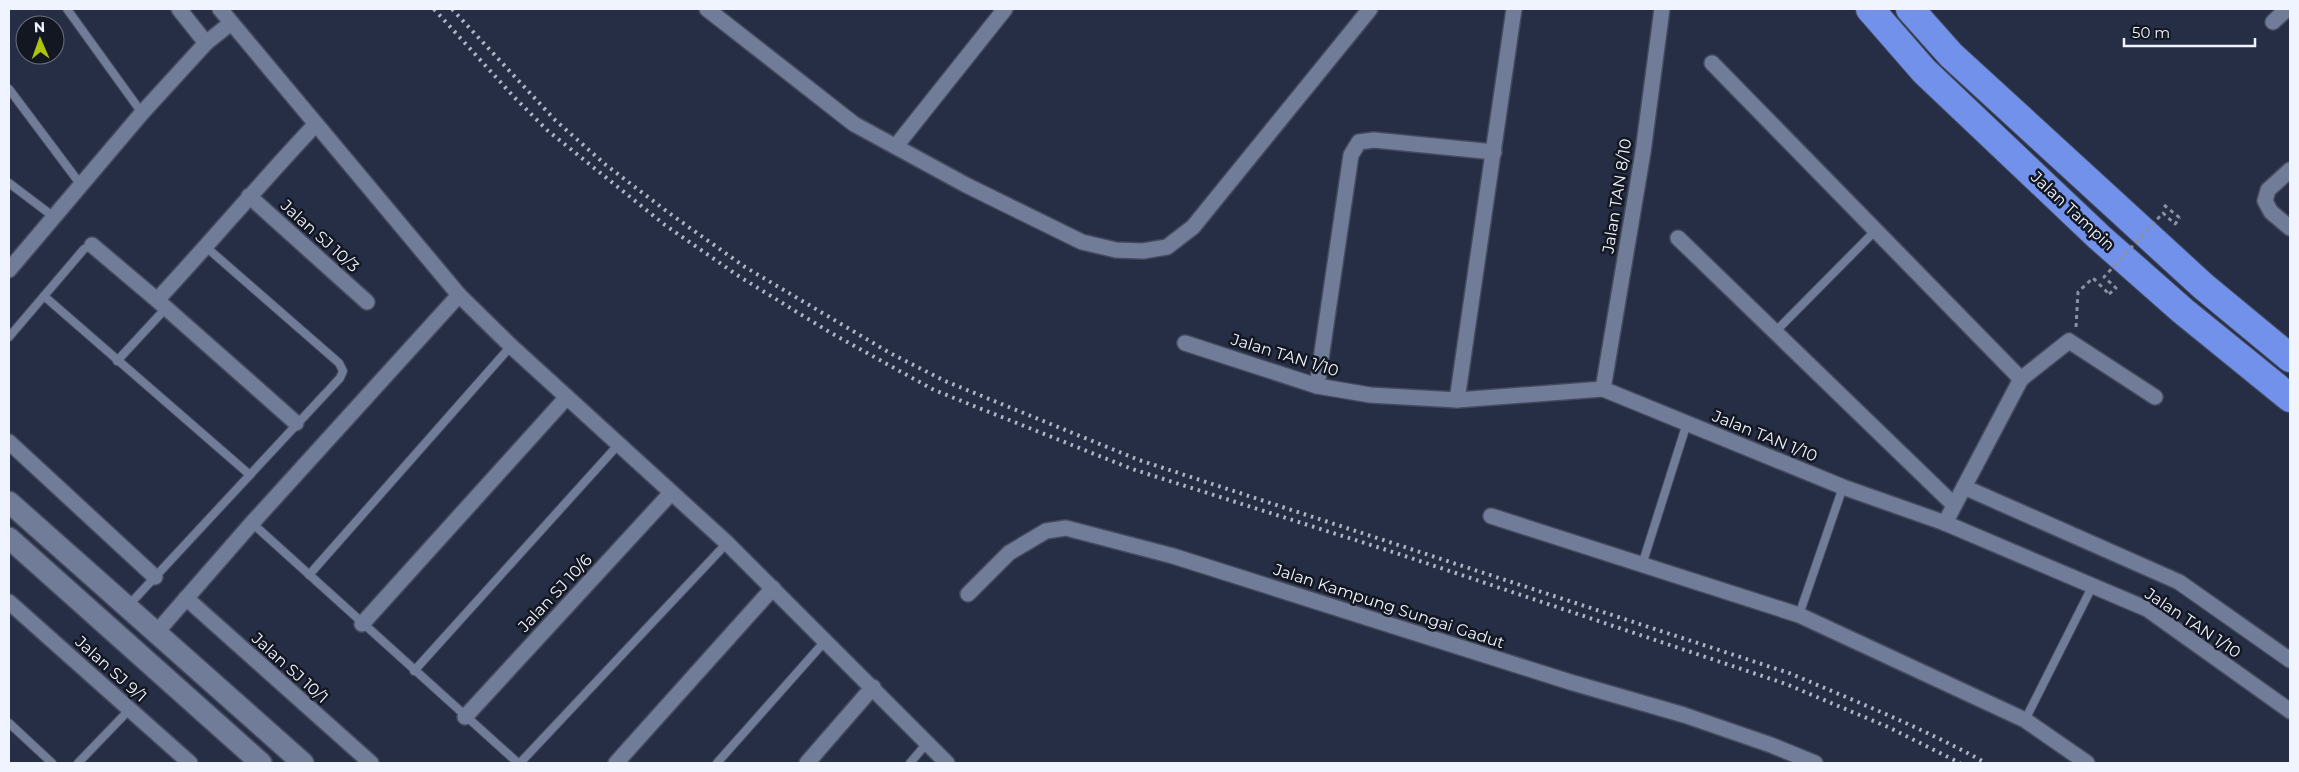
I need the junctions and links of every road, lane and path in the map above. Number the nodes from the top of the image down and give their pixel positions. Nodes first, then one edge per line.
1 (67, 9) edge
2 (179, 9) edge
3 (220, 9) edge
4 (707, 9) edge
5 (1005, 9) edge
6 (1370, 9) edge
7 (1514, 9) edge
8 (1662, 9) edge
9 (1870, 9) edge
10 (1910, 9) edge
11 (2286, 9) edge
12 (2273, 22) dead end
13 (230, 23) junction
14 (206, 43) junction
15 (1712, 63) dead end
16 (9, 89) edge
17 (142, 112) junction
18 (315, 125) junction
19 (896, 146) junction
20 (1494, 152) junction
21 (2290, 170) edge
22 (9, 183) edge
23 (81, 185) junction
24 (249, 196) junction
25 (2164, 205) dead end
26 (54, 217) junction
27 (2290, 228) edge
28 (1876, 230) junction
29 (1678, 238) dead end
30 (92, 245) joint
31 (206, 247) junction
32 (9, 270) edge
33 (458, 295) junction
34 (44, 296) junction
35 (367, 302) dead end
36 (161, 304) junction
37 (1775, 332) junction
38 (9, 337) edge
39 (1185, 343) dead end
40 (511, 346) junction
41 (2075, 346) junction
42 (2290, 358) edge
43 (117, 361) junction
44 (2021, 378) junction
45 (1317, 386) junction
46 (1603, 389) junction
47 (2155, 397) dead end
48 (567, 398) junction
49 (2290, 398) edge
50 (1457, 400) junction
51 (296, 423) junction
52 (1687, 423) junction
53 (9, 442) edge
54 (618, 445) junction
55 (250, 475) junction
56 (1844, 487) junction
57 (1964, 487) junction
58 (671, 493) junction
59 (9, 502) edge
60 (1954, 505) junction
61 (1491, 516) dead end
62 (252, 523) junction
63 (1945, 523) junction
64 (9, 538) edge
65 (727, 543) junction
66 (1642, 564) junction
67 (309, 575) junction
68 (155, 577) junction
69 (2093, 585) junction
70 (773, 588) junction
71 (968, 594) dead end
72 (186, 598) junction
73 (9, 602) edge
74 (127, 607) junction
75 (1799, 615) junction
76 (362, 624) junction
77 (156, 633) junction
78 (826, 640) junction
79 (2290, 660) edge
80 (414, 671) junction
81 (873, 687) junction
82 (130, 709) junction
83 (2290, 711) edge
84 (465, 717) junction
85 (2025, 720) junction
86 (9, 723) edge
87 (927, 743) junction
88 (52, 763) edge
89 (78, 763) edge
90 (190, 763) edge
91 (261, 763) edge
92 (303, 763) edge
93 (371, 763) edge
94 (519, 763) edge
95 (616, 763) edge
96 (717, 763) edge
97 (807, 763) edge
98 (910, 763) edge
99 (947, 763) edge
100 (1815, 763) edge
101 (2087, 763) edge

1 - 17 lane
2 - 14 street
3 - 13 street
4 - 19 street
5 - 19 street
6 - 19 street
7 - 20 street
8 - 46 street, Jalan TAN 8/10
9 - 49 highway, Jalan Tampin
10 - 42 highway, Jalan Tampin
11 - 12 street
13 - 14 street
13 - 18 street
14 - 17 street
15 - 28 street
16 - 23 lane
17 - 23 street
18 - 24 street
18 - 33 street
20 - 45 street
20 - 50 street
21 - 27 street
22 - 26 lane
23 - 26 street
24 - 31 street
24 - 35 street, Jalan SJ 10/3
25 - 41 path, bridge
26 - 32 street
28 - 37 lane
28 - 44 street
29 - 37 street
30 - 34 lane
30 - 36 street
31 - 36 street
31 - 51 lane
33 - 40 street
33 - 62 street
34 - 38 lane
34 - 43 lane
36 - 43 lane
36 - 51 street
37 - 60 street
39 - 45 street, Jalan TAN 1/10
40 - 48 street
40 - 67 lane
41 - 44 street
41 - 47 street
43 - 55 lane
44 - 57 street
45 - 50 street, Jalan TAN 1/10
46 - 50 street, Jalan TAN 1/10
46 - 52 street, Jalan TAN 1/10
48 - 54 street
48 - 76 street
51 - 55 lane
52 - 56 street, Jalan TAN 1/10
52 - 66 lane
53 - 68 street
54 - 58 street
54 - 80 lane
55 - 68 lane
56 - 63 street, Jalan TAN 1/10
56 - 75 lane
57 - 60 street
57 - 79 street
58 - 65 street
58 - 84 street, Jalan SJ 10/6
59 - 74 street
60 - 63 street
61 - 66 street
62 - 67 lane
62 - 72 street
63 - 69 street, Jalan TAN 1/10
64 - 91 street
65 - 70 street
65 - 94 lane
66 - 75 street
67 - 76 lane
68 - 74 lane
69 - 83 street, Jalan TAN 1/10
69 - 85 lane
70 - 78 street
70 - 95 street
71 - 100 street, Jalan Kampung Sungai Gadut
72 - 77 street
72 - 93 street, Jalan SJ 10/1
73 - 82 street, Jalan SJ 9/1
74 - 77 street
75 - 85 street
76 - 80 lane
77 - 92 street
78 - 81 street
78 - 96 lane
80 - 84 lane
81 - 87 street
81 - 97 street
82 - 89 lane
82 - 90 street, Jalan SJ 9/1
84 - 94 lane
85 - 101 street
86 - 88 lane
87 - 98 lane
87 - 99 street

